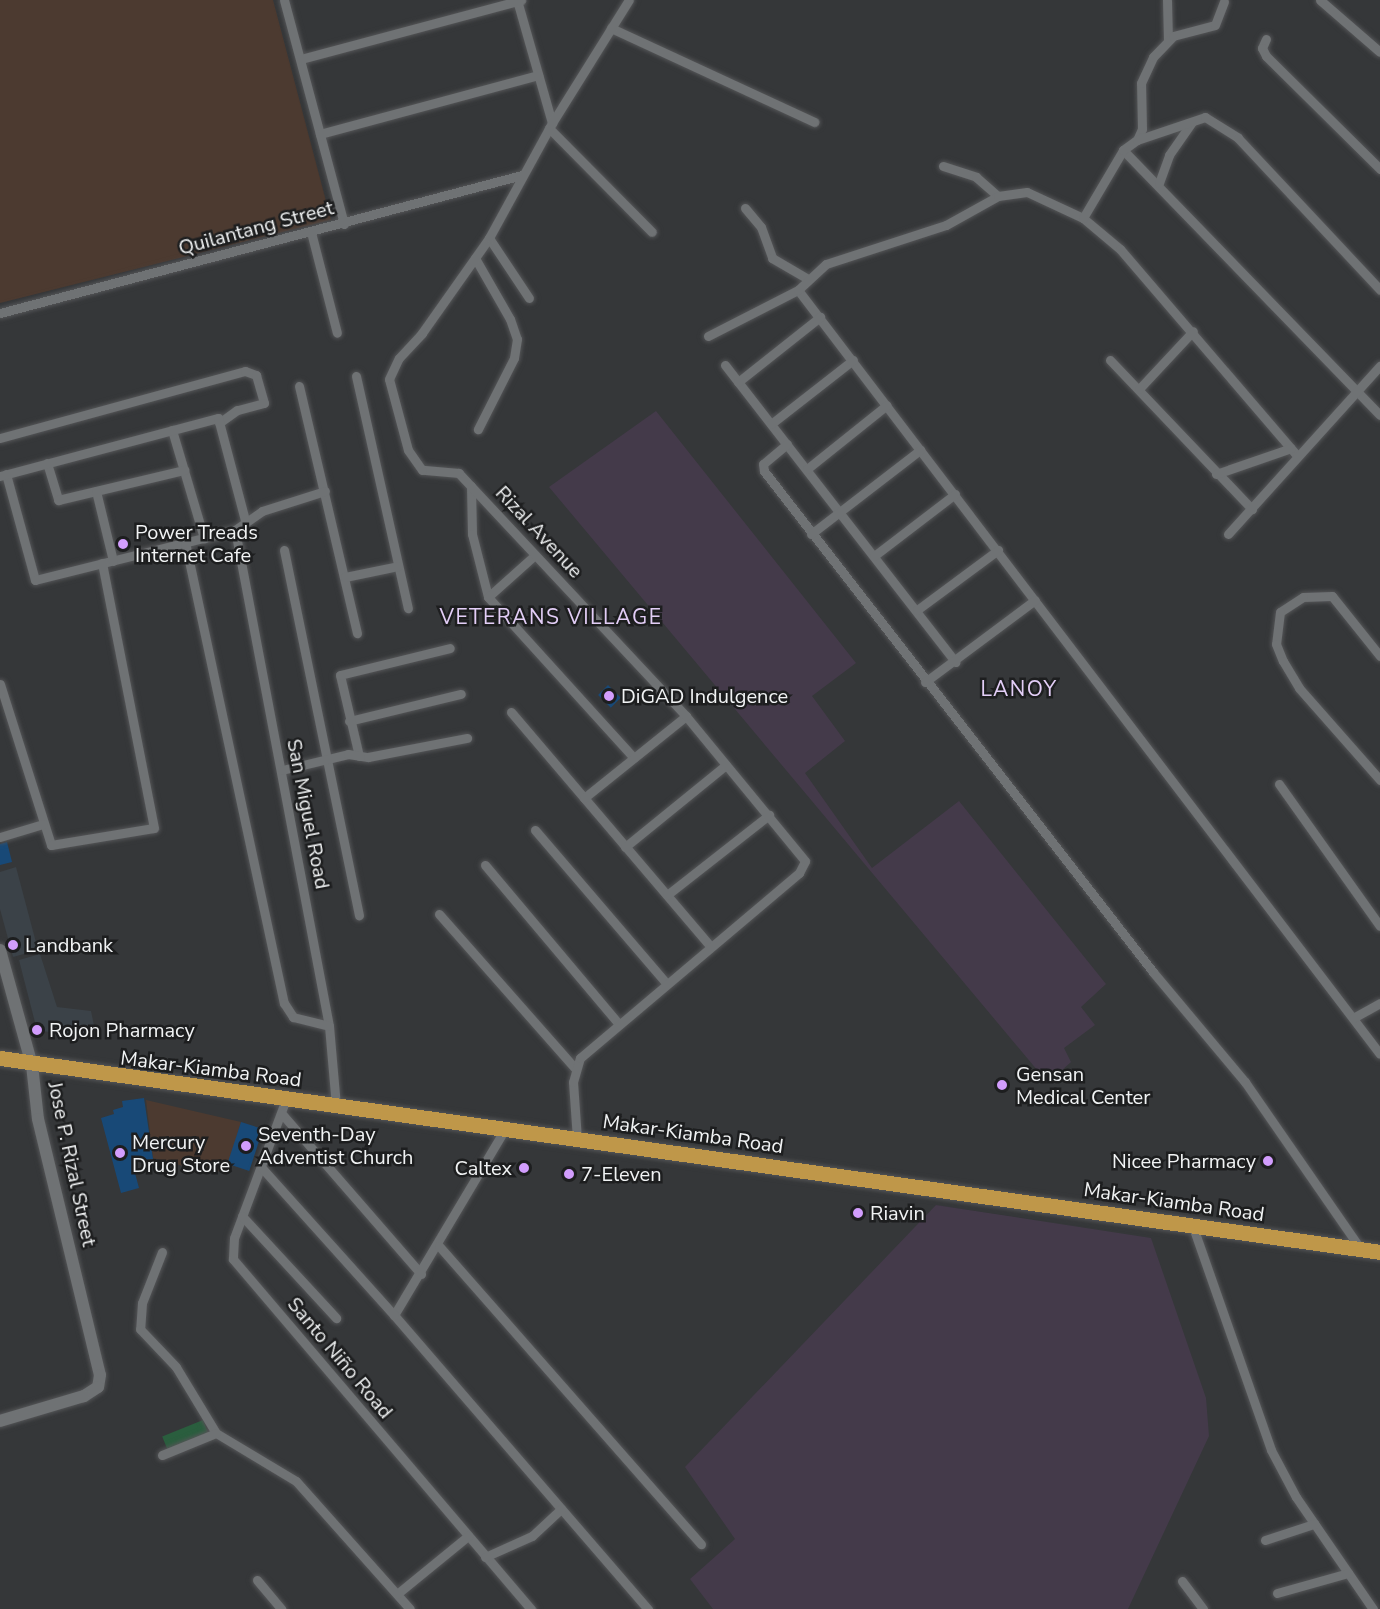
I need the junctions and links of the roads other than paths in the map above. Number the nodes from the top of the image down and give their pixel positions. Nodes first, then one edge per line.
1 (284, 0) edge
2 (518, 0) edge
3 (629, 0) edge
4 (1167, 0) edge
5 (1320, 0) edge
6 (1224, 2) dead end
7 (611, 28) junction
8 (1168, 39) junction
9 (1266, 39) dead end
10 (1380, 52) edge
11 (301, 59) junction
12 (538, 75) junction
13 (1194, 120) junction
14 (814, 122) dead end
15 (550, 125) junction
16 (320, 134) junction
17 (1137, 140) junction
18 (1124, 150) junction
19 (943, 166) dead end
20 (1380, 169) edge
21 (522, 176) junction
22 (1159, 183) junction
23 (998, 196) junction
24 (745, 208) dead end
25 (1083, 218) junction
26 (344, 224) junction
27 (311, 232) junction
28 (652, 232) dead end
29 (489, 238) junction
30 (475, 258) junction
31 (808, 279) junction
32 (798, 290) junction
33 (1380, 290) edge
34 (529, 298) dead end
35 (0, 313) edge
36 (820, 317) junction
37 (1193, 331) junction
38 (337, 333) dead end
39 (708, 336) dead end
40 (853, 360) junction
41 (1110, 360) dead end
42 (725, 365) dead end
43 (1380, 366) edge
44 (356, 376) dead end
45 (738, 382) junction
46 (299, 386) dead end
47 (1139, 389) junction
48 (1359, 394) junction
49 (887, 405) junction
50 (1380, 415) edge
51 (219, 423) junction
52 (771, 424) junction
53 (478, 429) dead end
54 (172, 430) junction
55 (0, 438) edge
56 (788, 444) junction
57 (920, 450) junction
58 (1293, 451) junction
59 (47, 464) junction
60 (807, 469) junction
61 (184, 470) junction
62 (1216, 474) junction
63 (3, 475) edge
64 (471, 486) junction
65 (96, 491) junction
66 (325, 491) junction
67 (955, 494) junction
68 (1252, 509) junction
69 (840, 513) junction
70 (245, 520) junction
71 (235, 530) junction
72 (811, 534) junction
73 (1228, 534) dead end
74 (204, 538) junction
75 (185, 543) junction
76 (284, 550) dead end
77 (998, 550) junction
78 (535, 555) junction
79 (874, 556) junction
80 (113, 561) junction
81 (102, 563) junction
82 (398, 566) junction
83 (345, 577) junction
84 (488, 597) junction
85 (1035, 600) junction
86 (408, 608) dead end
87 (917, 610) junction
88 (357, 633) dead end
89 (450, 648) dead end
90 (1380, 656) edge
91 (955, 662) junction
92 (926, 682) junction
93 (0, 684) edge
94 (461, 694) dead end
95 (511, 712) dead end
96 (686, 716) junction
97 (350, 721) junction
98 (467, 738) dead end
99 (359, 756) junction
100 (634, 758) junction
101 (327, 759) junction
102 (726, 765) junction
103 (282, 770) junction
104 (1380, 780) edge
105 (1279, 784) dead end
106 (584, 798) junction
107 (769, 815) junction
108 (43, 824) junction
109 (535, 830) dead end
110 (0, 837) edge
111 (625, 847) junction
112 (484, 866) dead end
113 (667, 895) junction
114 (439, 914) dead end
115 (359, 915) dead end
116 (1380, 926) edge
117 (709, 945) junction
118 (0, 950) edge
119 (666, 983) junction
120 (1380, 1003) edge
121 (1353, 1018) junction
122 (618, 1023) junction
123 (329, 1026) junction
124 (1380, 1054) edge
125 (0, 1058) edge
126 (32, 1065) junction
127 (575, 1068) junction
128 (284, 1106) junction
129 (336, 1106) junction
130 (505, 1129) junction
131 (577, 1139) junction
132 (261, 1167) junction
133 (242, 1216) junction
134 (1193, 1227) junction
135 (439, 1246) junction
136 (1360, 1248) junction
137 (162, 1252) dead end
138 (1380, 1252) edge
139 (421, 1274) junction
140 (394, 1315) junction
141 (336, 1317) dead end
142 (0, 1421) edge
143 (216, 1433) junction
144 (162, 1455) dead end
145 (561, 1509) junction
146 (1314, 1524) junction
147 (468, 1536) junction
148 (1265, 1540) dead end
149 (702, 1544) dead end
150 (485, 1557) junction
151 (1348, 1573) junction
152 (257, 1580) dead end
153 (1182, 1581) dead end
154 (1277, 1593) dead end
155 (397, 1594) junction
156 (281, 1609) edge
157 (410, 1609) edge
158 (531, 1609) edge
159 (648, 1609) edge
160 (1203, 1609) edge
161 (1373, 1609) edge

1 - 11 street
2 - 11 street
2 - 12 street
3 - 7 street
4 - 8 street
5 - 10 street
6 - 8 street
7 - 14 street
7 - 15 street
8 - 17 street
9 - 20 street
11 - 16 street
12 - 15 street
12 - 16 street
13 - 17 street
13 - 22 street
13 - 33 street
15 - 21 street
15 - 28 street
16 - 26 street
17 - 18 street
18 - 22 street
18 - 25 street
19 - 23 street
21 - 26 street, Quilantang Street
21 - 29 street
22 - 48 street
23 - 25 street
23 - 31 street
24 - 31 street
25 - 37 street
26 - 27 street, Quilantang Street
27 - 35 street, Quilantang Street
27 - 38 street
29 - 30 street
29 - 34 street
30 - 53 street
30 - 64 street, Rizal Avenue
31 - 32 street
32 - 36 street
32 - 39 street
36 - 40 street
36 - 45 street
37 - 47 street
37 - 58 street
40 - 49 street
40 - 52 street
41 - 47 street
42 - 45 street
43 - 48 street
44 - 82 street
45 - 52 street
46 - 66 street
47 - 62 street
48 - 50 street
48 - 58 street
49 - 57 street
49 - 60 street
51 - 54 street
51 - 55 street
51 - 70 street
52 - 56 street
54 - 59 street
54 - 61 street
56 - 60 street
56 - 72 street
57 - 67 street
57 - 69 street
58 - 62 street
58 - 68 street
59 - 63 street
59 - 65 street
60 - 69 street
61 - 65 street
61 - 74 street
62 - 68 street
63 - 81 street
64 - 78 street, Rizal Avenue
64 - 84 street
65 - 80 street
66 - 70 street
66 - 83 street
67 - 77 street
67 - 79 street
68 - 73 street
69 - 72 street
69 - 79 street
70 - 71 street
71 - 74 street
71 - 103 street, San Miguel Road
72 - 92 street
74 - 75 street
75 - 80 street
75 - 123 street
76 - 101 street
77 - 85 street
77 - 87 street
78 - 84 street
78 - 96 street, Rizal Avenue
79 - 87 street
80 - 81 street
81 - 108 street
82 - 83 street
82 - 86 street
83 - 88 street
84 - 100 street
85 - 91 street
85 - 121 street
87 - 91 street
89 - 97 street
90 - 104 street
91 - 92 street
92 - 136 street
93 - 108 street
94 - 97 street
95 - 106 street
96 - 100 street
96 - 102 street, Rizal Avenue
97 - 99 street
98 - 99 street
99 - 101 street
100 - 106 street
101 - 103 street
101 - 115 street
102 - 107 street, Rizal Avenue
102 - 111 street
103 - 123 street, San Miguel Road
105 - 116 street
106 - 111 street
107 - 113 street
107 - 117 street, Rizal Avenue
108 - 110 street
109 - 119 street
111 - 113 street
112 - 122 street
113 - 117 street
114 - 127 street
117 - 119 street
118 - 126 street, Jose P. Rizal Street
119 - 122 street
120 - 121 street
121 - 124 street
122 - 127 street
123 - 129 street, San Miguel Road
125 - 126 main road, Makar-Kiamba Road
126 - 128 main road, Makar-Kiamba Road
126 - 142 street, Jose P. Rizal Street
127 - 131 street
128 - 129 main road, Makar-Kiamba Road
128 - 132 street, Santo Niño Road
128 - 139 street
129 - 130 main road, Makar-Kiamba Road
130 - 131 main road, Makar-Kiamba Road
130 - 135 street
131 - 134 main road, Makar-Kiamba Road
132 - 133 street, Santo Niño Road
132 - 140 street
133 - 141 street
133 - 147 street, Santo Niño Road
134 - 136 main road, Makar-Kiamba Road
134 - 146 street
135 - 139 street
135 - 149 street
136 - 138 main road, Makar-Kiamba Road
137 - 143 street
139 - 140 street
140 - 145 street
143 - 144 street
143 - 155 street
145 - 150 street
145 - 159 street
146 - 148 street
146 - 151 street
147 - 150 street, Santo Niño Road
147 - 155 street
150 - 158 street, Santo Niño Road
151 - 154 street
151 - 161 street
152 - 156 street
153 - 160 street
155 - 157 street

